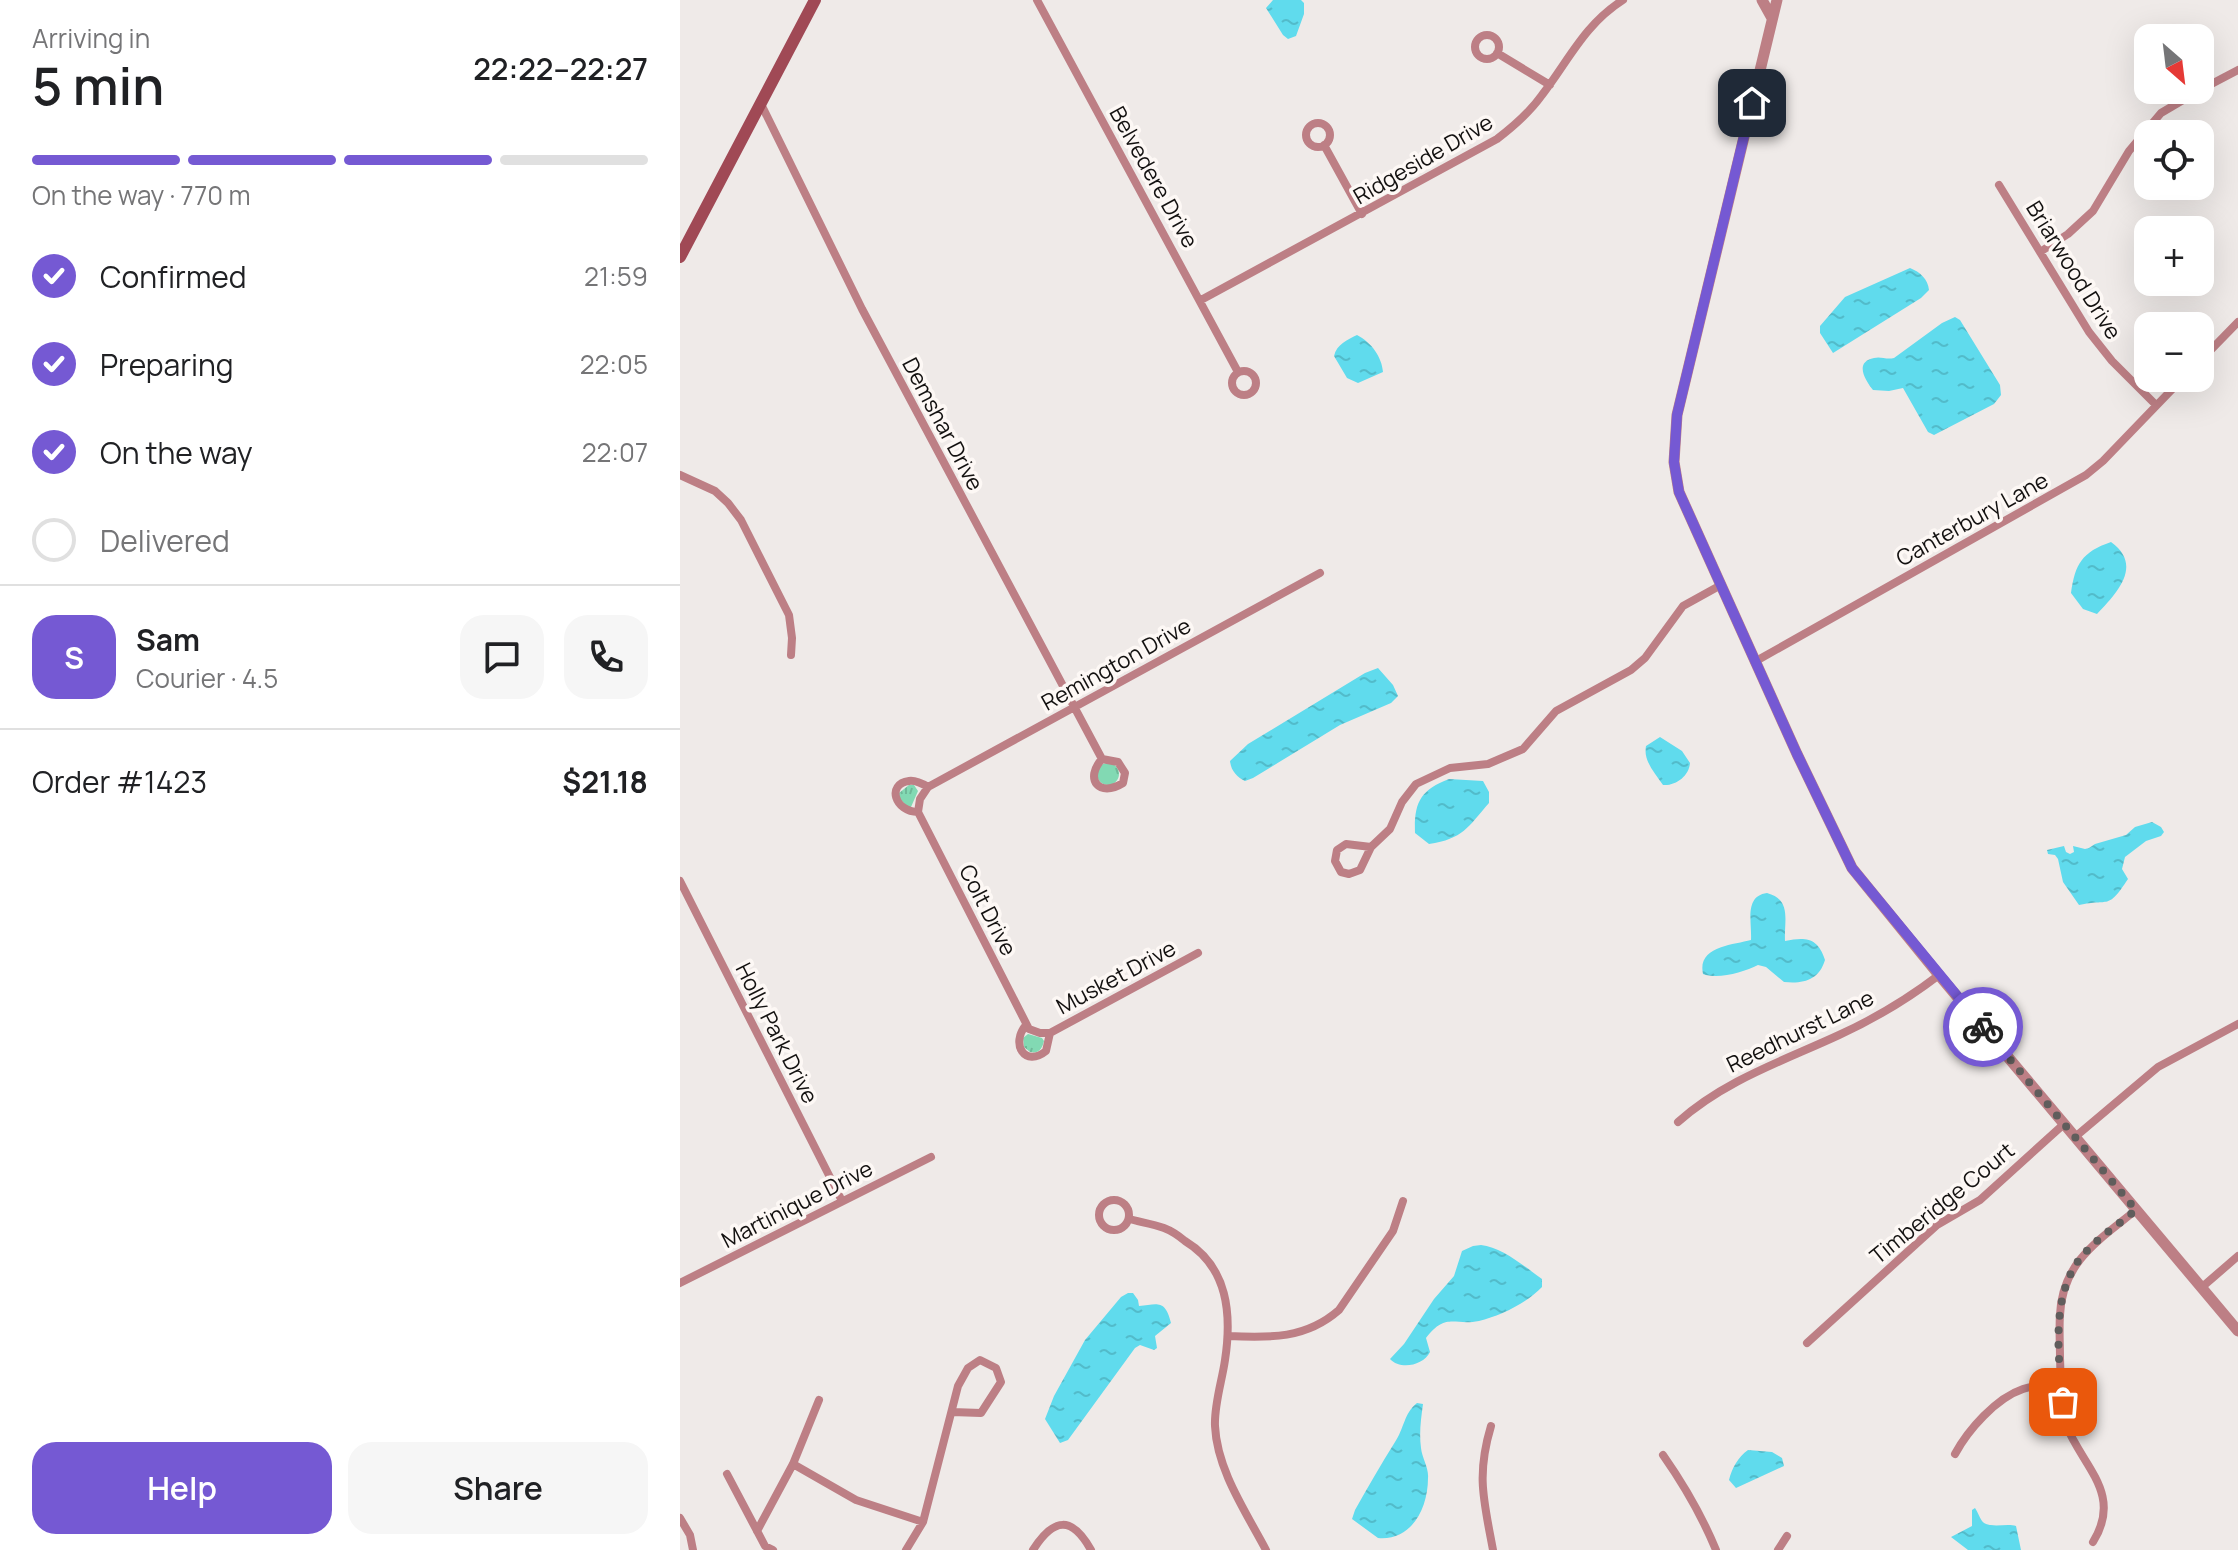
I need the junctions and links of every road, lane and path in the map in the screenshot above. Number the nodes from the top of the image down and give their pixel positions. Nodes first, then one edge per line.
1 (815, 0) edge
2 (1037, 0) edge
3 (1623, 0) edge
4 (1762, 0) edge
5 (1777, 0) edge
6 (1772, 18) junction
7 (1497, 53) dead end
8 (2238, 70) edge
9 (2214, 83) edge
10 (1550, 85) junction
11 (760, 102) junction
12 (2176, 104) edge
13 (1324, 145) dead end
14 (1999, 185) dead end
15 (1362, 214) junction
16 (2040, 252) junction
17 (680, 257) edge
18 (1201, 300) junction
19 (2238, 322) edge
20 (2214, 347) edge
21 (1238, 372) dead end
22 (2169, 392) edge
23 (2156, 405) junction
24 (680, 475) edge
25 (1320, 573) dead end
26 (1721, 585) junction
27 (791, 655) dead end
28 (1756, 661) junction
29 (1074, 708) junction
30 (1102, 759) dead end
31 (928, 787) junction
32 (918, 812) junction
33 (1371, 847) junction
34 (680, 881) edge
35 (1198, 953) dead end
36 (1939, 975) junction
37 (2238, 1024) edge
38 (1026, 1025) junction
39 (1050, 1033) junction
40 (1678, 1122) dead end
41 (2064, 1124) junction
42 (2075, 1137) junction
43 (931, 1157) dead end
44 (842, 1201) junction
45 (1403, 1201) dead end
46 (2136, 1210) junction
47 (1129, 1219) dead end
48 (2238, 1256) edge
49 (680, 1283) edge
50 (2201, 1288) junction
51 (2238, 1331) edge
52 (1228, 1336) junction
53 (1807, 1343) dead end
54 (2061, 1382) junction
55 (819, 1400) dead end
56 (952, 1412) junction
57 (1491, 1426) dead end
58 (1955, 1454) dead end
59 (1663, 1455) dead end
60 (793, 1464) junction
61 (727, 1474) dead end
62 (680, 1518) edge
63 (923, 1522) junction
64 (757, 1531) junction
65 (1787, 1536) dead end
66 (2093, 1542) dead end
67 (693, 1550) edge
68 (773, 1550) edge
69 (906, 1550) edge
70 (1033, 1550) edge
71 (1091, 1550) edge
72 (1266, 1550) edge
73 (1493, 1550) edge
74 (1716, 1550) edge
75 (1778, 1550) edge

1 - 11 main road
2 - 18 street, Belvedere Drive
3 - 10 street, Ridgeside Drive
4 - 6 street
5 - 6 street
6 - 26 street
7 - 10 street
8 - 9 street
10 - 15 street, Ridgeside Drive
11 - 17 main road
11 - 29 street, Demshar Drive
12 - 16 street
13 - 15 street
14 - 16 street, Briarwood Drive
15 - 18 street, Ridgeside Drive
16 - 23 street, Briarwood Drive
18 - 21 street, Belvedere Drive
19 - 20 street
22 - 23 street, Canterbury Lane
23 - 28 street, Canterbury Lane
24 - 27 street
25 - 29 street, Remington Drive
26 - 28 street
26 - 33 street
28 - 36 street
29 - 30 street, Demshar Drive
29 - 31 street, Remington Drive
31 - 32 street
31 - 32 street, Colt Drive
32 - 38 street, Colt Drive
33 - 33 street
34 - 44 street, Holly Park Drive
35 - 39 street, Musket Drive
36 - 40 street, Reedhurst Lane
36 - 41 street
37 - 42 street
38 - 39 street
38 - 39 street, Colt Drive
41 - 42 street
41 - 53 street, Timberidge Court
42 - 46 street
43 - 44 street, Martinique Drive
44 - 49 street, Martinique Drive
45 - 52 street
46 - 50 street
46 - 54 street
47 - 52 street
48 - 50 street
50 - 51 street
52 - 72 street
54 - 58 street
54 - 66 street
55 - 60 street
56 - 56 street
56 - 63 street
57 - 73 street
59 - 74 street
60 - 63 street
60 - 64 street
61 - 64 street
62 - 67 street
63 - 69 street
64 - 68 street
65 - 75 street
70 - 71 street

